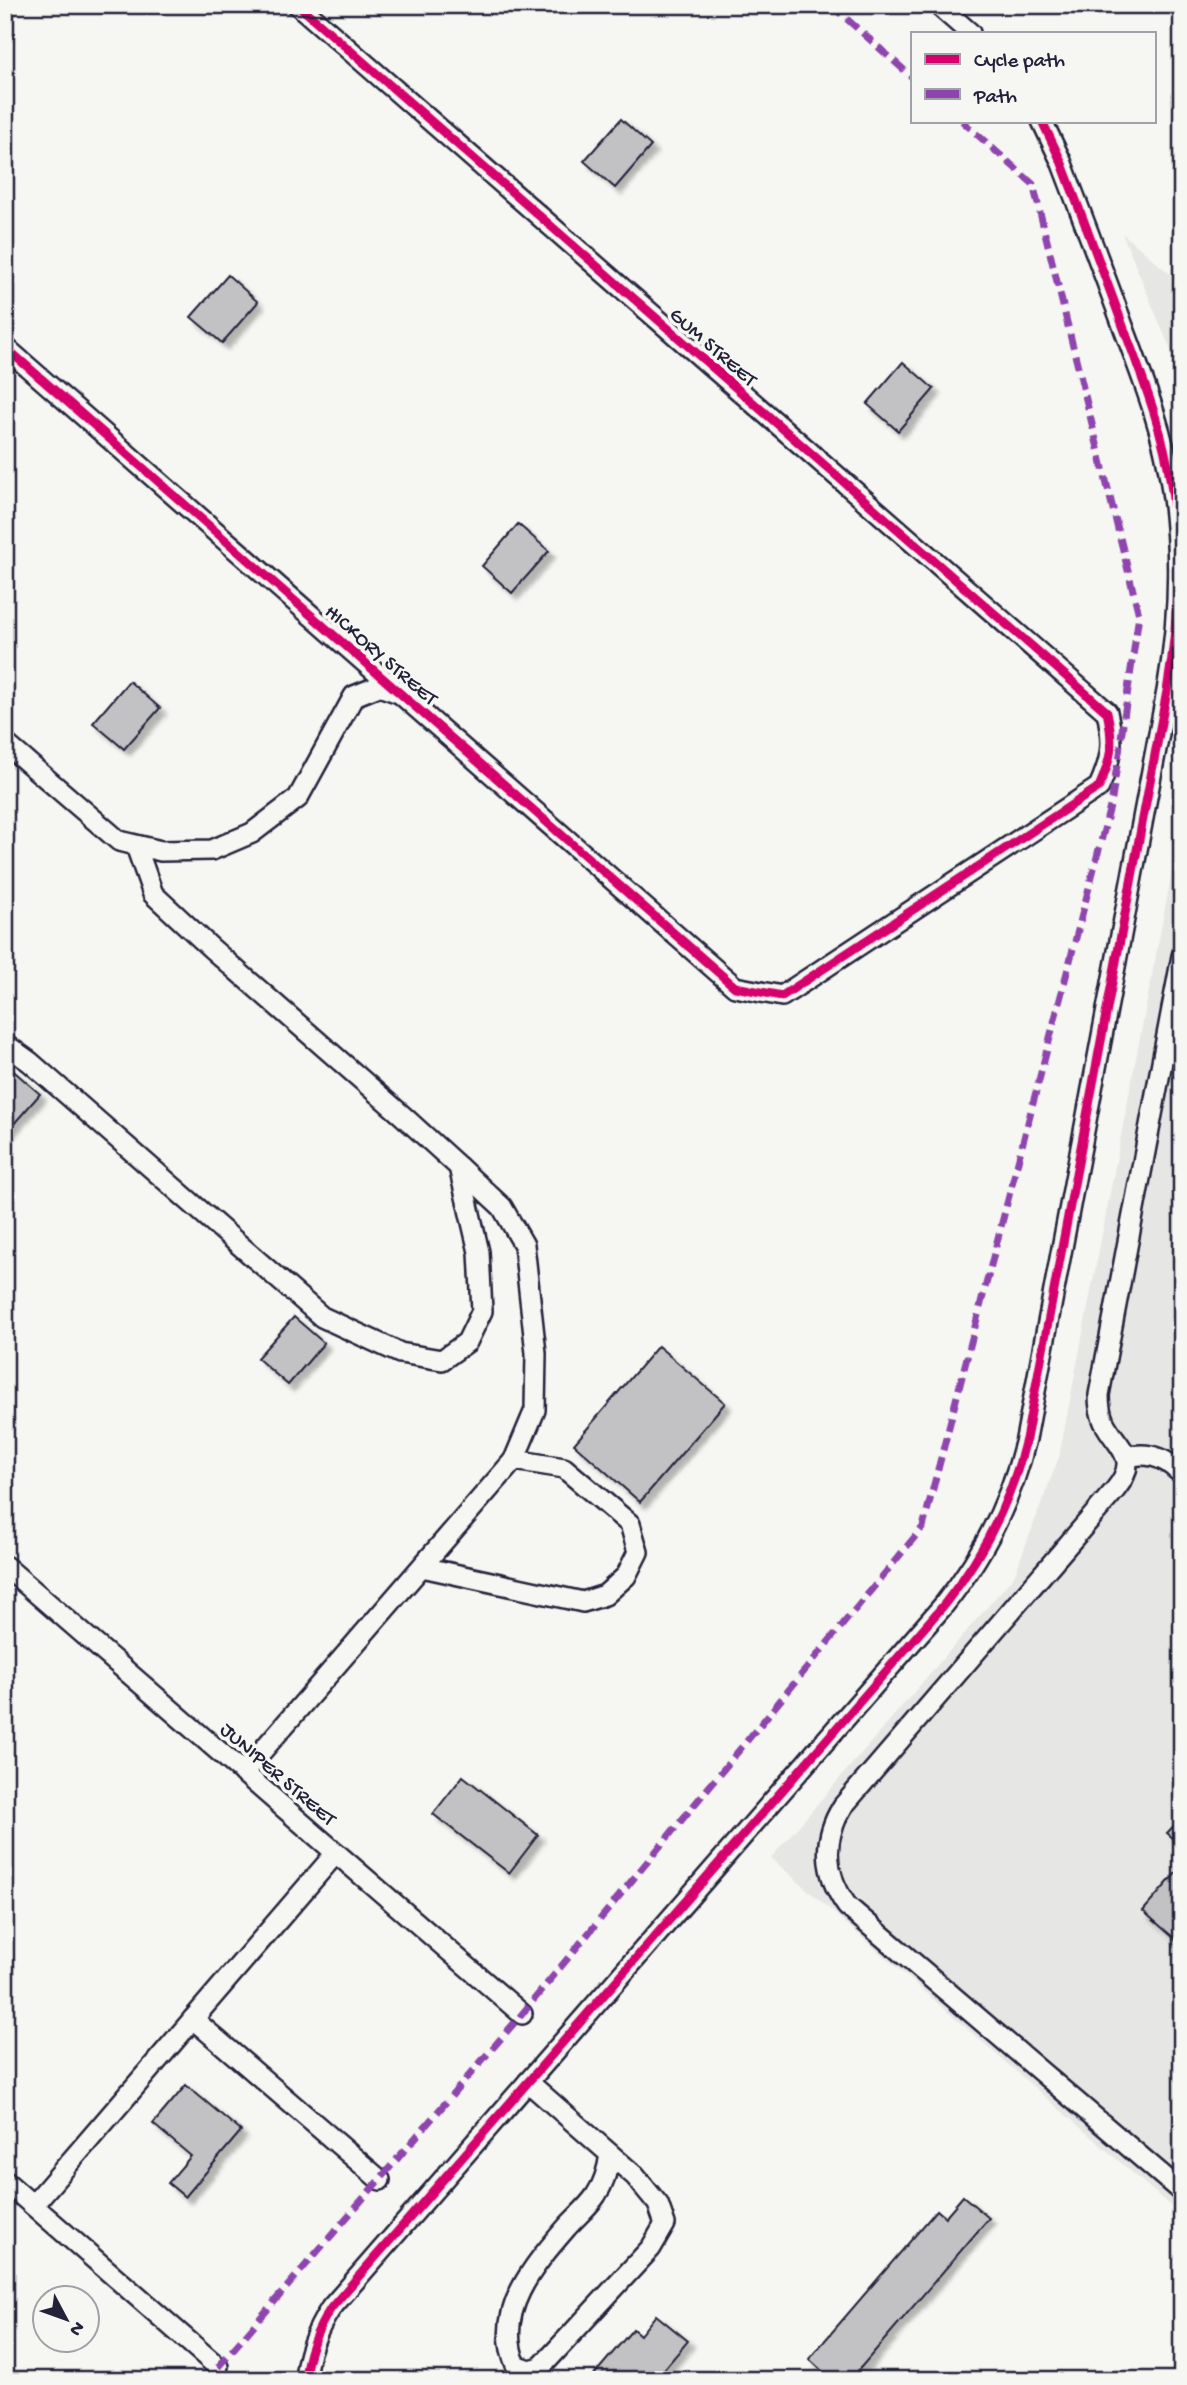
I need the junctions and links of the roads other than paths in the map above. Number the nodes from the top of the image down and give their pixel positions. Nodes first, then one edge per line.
1 (298, 5) edge
2 (938, 5) edge
3 (969, 32) edge
4 (1042, 122) edge
5 (5, 347) edge
6 (400, 693) junction
7 (5, 743) edge
8 (136, 846) junction
9 (1182, 956) edge
10 (735, 988) joint
11 (5, 1044) edge
12 (459, 1167) junction
13 (1126, 1457) junction
14 (514, 1460) junction
15 (1177, 1470) dead end
16 (5, 1566) edge
17 (422, 1567) junction
18 (243, 1773) junction
19 (336, 1853) junction
20 (522, 2014) dead end
21 (192, 2019) junction
22 (528, 2082) junction
23 (610, 2154) junction
24 (380, 2180) dead end
25 (5, 2181) edge
26 (1182, 2192) edge
27 (33, 2205) junction
28 (219, 2367) dead end
29 (305, 2380) edge

1 - 10 street, GUM STREET
2 - 3 street
4 - 22 street
5 - 6 street, HICKORY STREET
6 - 8 street
6 - 10 street, HICKORY STREET
7 - 8 street
8 - 12 street
9 - 13 street
11 - 12 street
12 - 14 street
13 - 15 street
13 - 26 street
14 - 17 street
14 - 17 street
16 - 18 street, JUNIPER STREET
17 - 18 street
18 - 19 street, JUNIPER STREET
19 - 20 street, JUNIPER STREET
19 - 21 street
21 - 24 street
21 - 27 street
22 - 23 street
22 - 29 street
23 - 23 street
25 - 27 street
27 - 28 street

